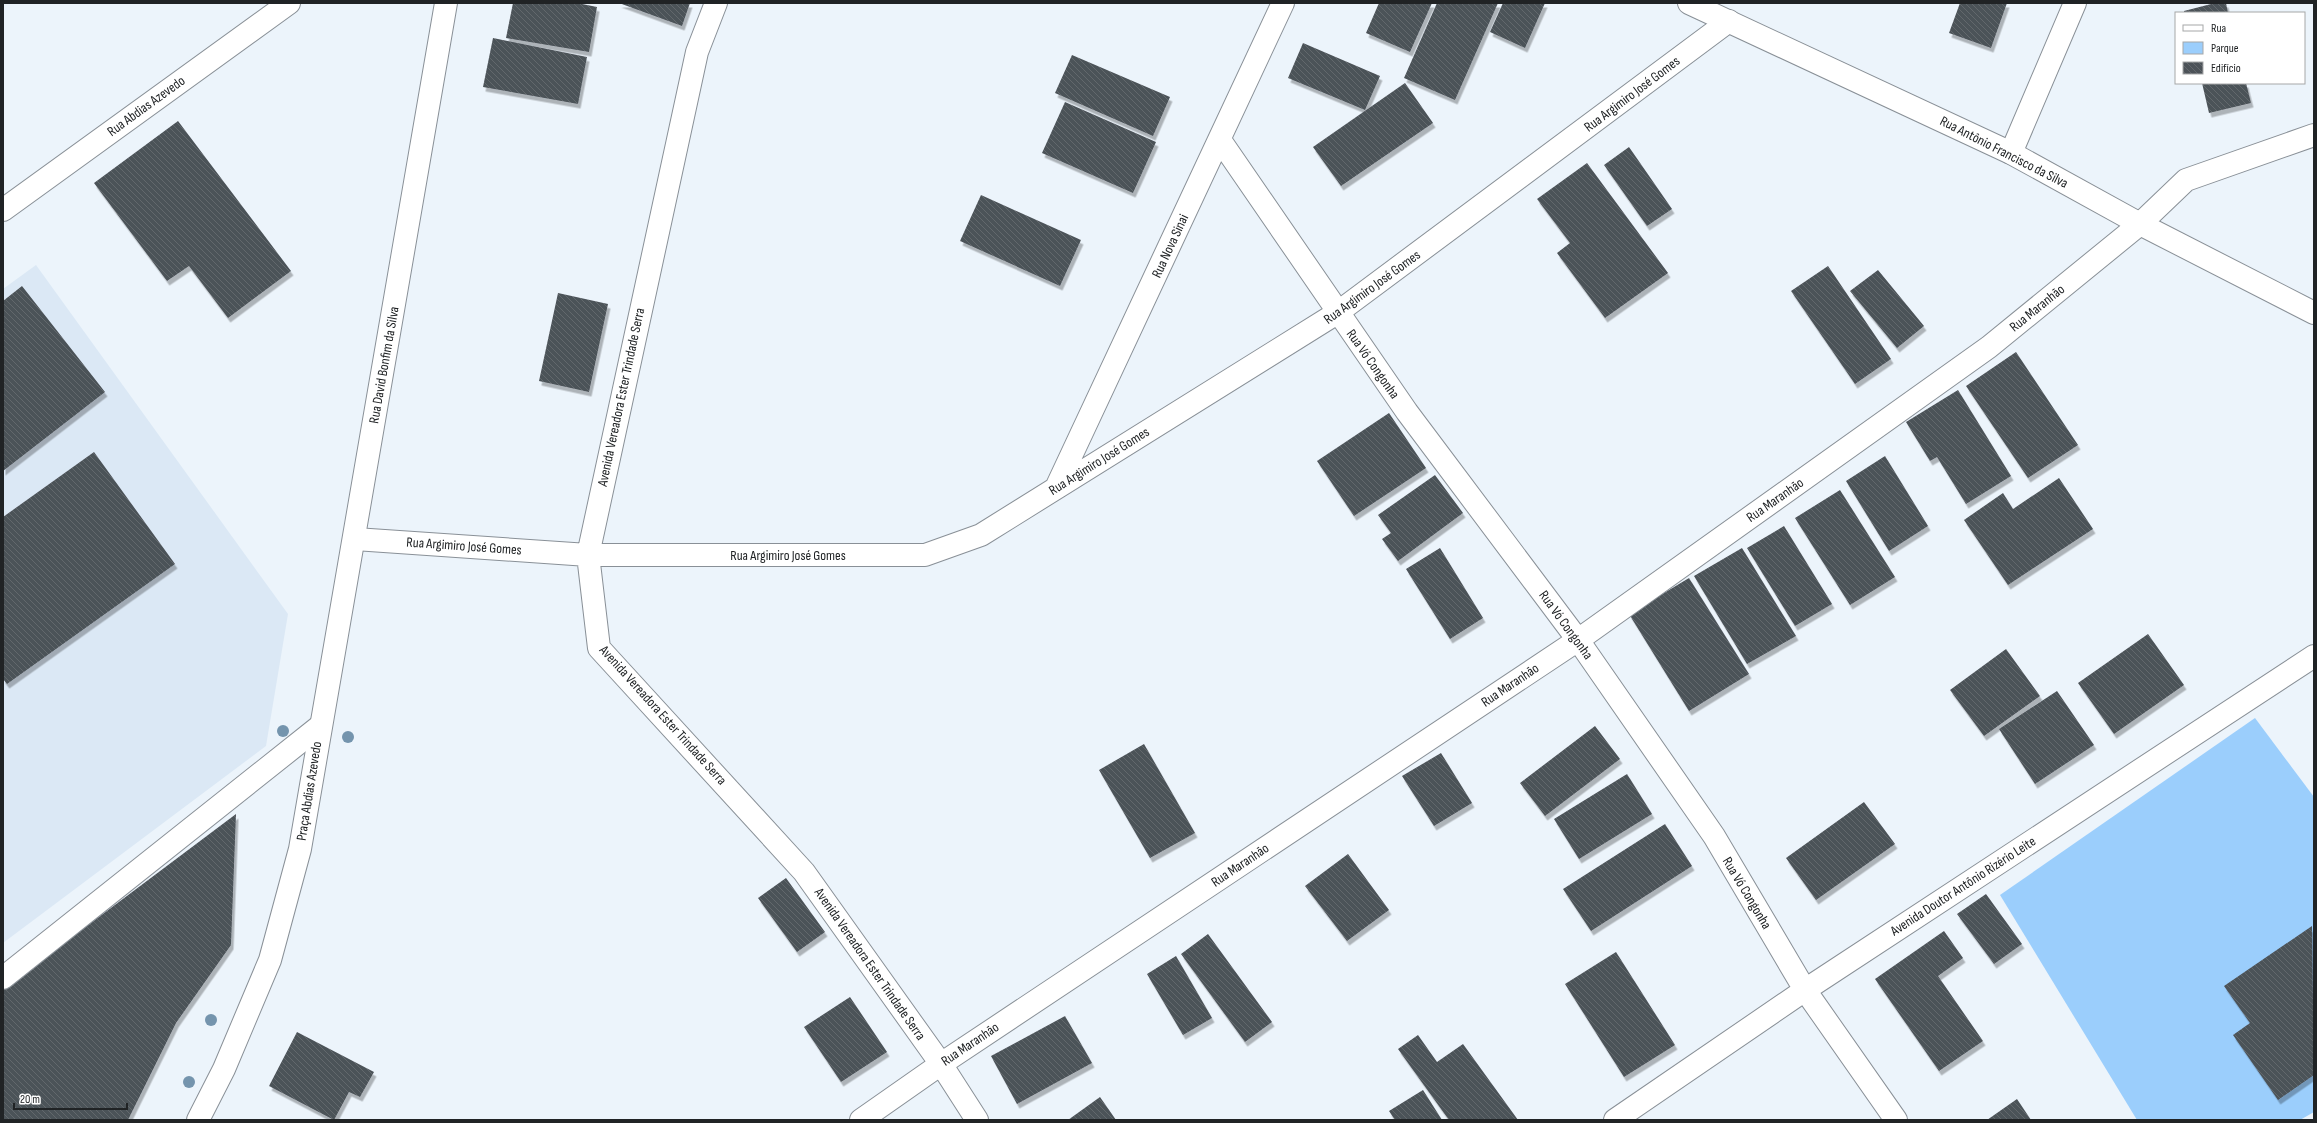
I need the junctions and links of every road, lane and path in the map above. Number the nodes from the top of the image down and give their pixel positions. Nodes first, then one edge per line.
1 (289, 3) edge
2 (446, 3) edge
3 (716, 3) edge
4 (1283, 3) edge
5 (1689, 3) edge
6 (2075, 3) edge
7 (1729, 21) junction
8 (2314, 135) edge
9 (1220, 140) junction
10 (2011, 153) junction
11 (3, 210) edge
12 (2140, 224) junction
13 (1337, 313) junction
14 (2314, 313) edge
15 (1056, 488) junction
16 (355, 539) junction
17 (588, 555) junction
18 (1578, 640) junction
19 (2314, 656) edge
20 (320, 726) junction
21 (3, 978) edge
22 (1805, 990) junction
23 (941, 1064) junction
24 (198, 1120) edge
25 (861, 1120) edge
26 (977, 1120) edge
27 (1615, 1120) edge
28 (1896, 1120) edge

1 - 11 street, Rua Abdias Azevedo
2 - 16 street, Rua David Bonfim da Silva
3 - 17 street, Avenida Vereadora Ester Trindade Serra
4 - 9 street, Rua Nova Sinai
5 - 7 street, Rua Antônio Francisco da Silva
6 - 10 street
7 - 10 street, Rua Antônio Francisco da Silva
7 - 13 street, Rua Argimiro José Gomes
8 - 12 street, Rua Maranhão
9 - 13 street, Rua Vó Congonha
9 - 15 street, Rua Nova Sinai
10 - 12 street, Rua Antônio Francisco da Silva
12 - 14 street, Rua Antônio Francisco da Silva
12 - 18 street, Rua Maranhão
13 - 15 street, Rua Argimiro José Gomes
13 - 18 street, Rua Vó Congonha
15 - 17 street, Rua Argimiro José Gomes
16 - 17 street, Rua Argimiro José Gomes
16 - 20 street, Rua David Bonfim da Silva
17 - 23 street, Avenida Vereadora Ester Trindade Serra
18 - 22 street, Rua Vó Congonha
18 - 23 street, Rua Maranhão
19 - 22 street, Avenida Doutor Antônio Rizério Leite
20 - 21 street, Praça Abdias Azevedo
20 - 24 street, Praça Abdias Azevedo
22 - 27 street, Avenida Doutor Antônio Rizério Leite
22 - 28 street, Rua Vó Congonha
23 - 25 street, Rua Maranhão
23 - 26 street, Avenida Vereadora Ester Trindade Serra

